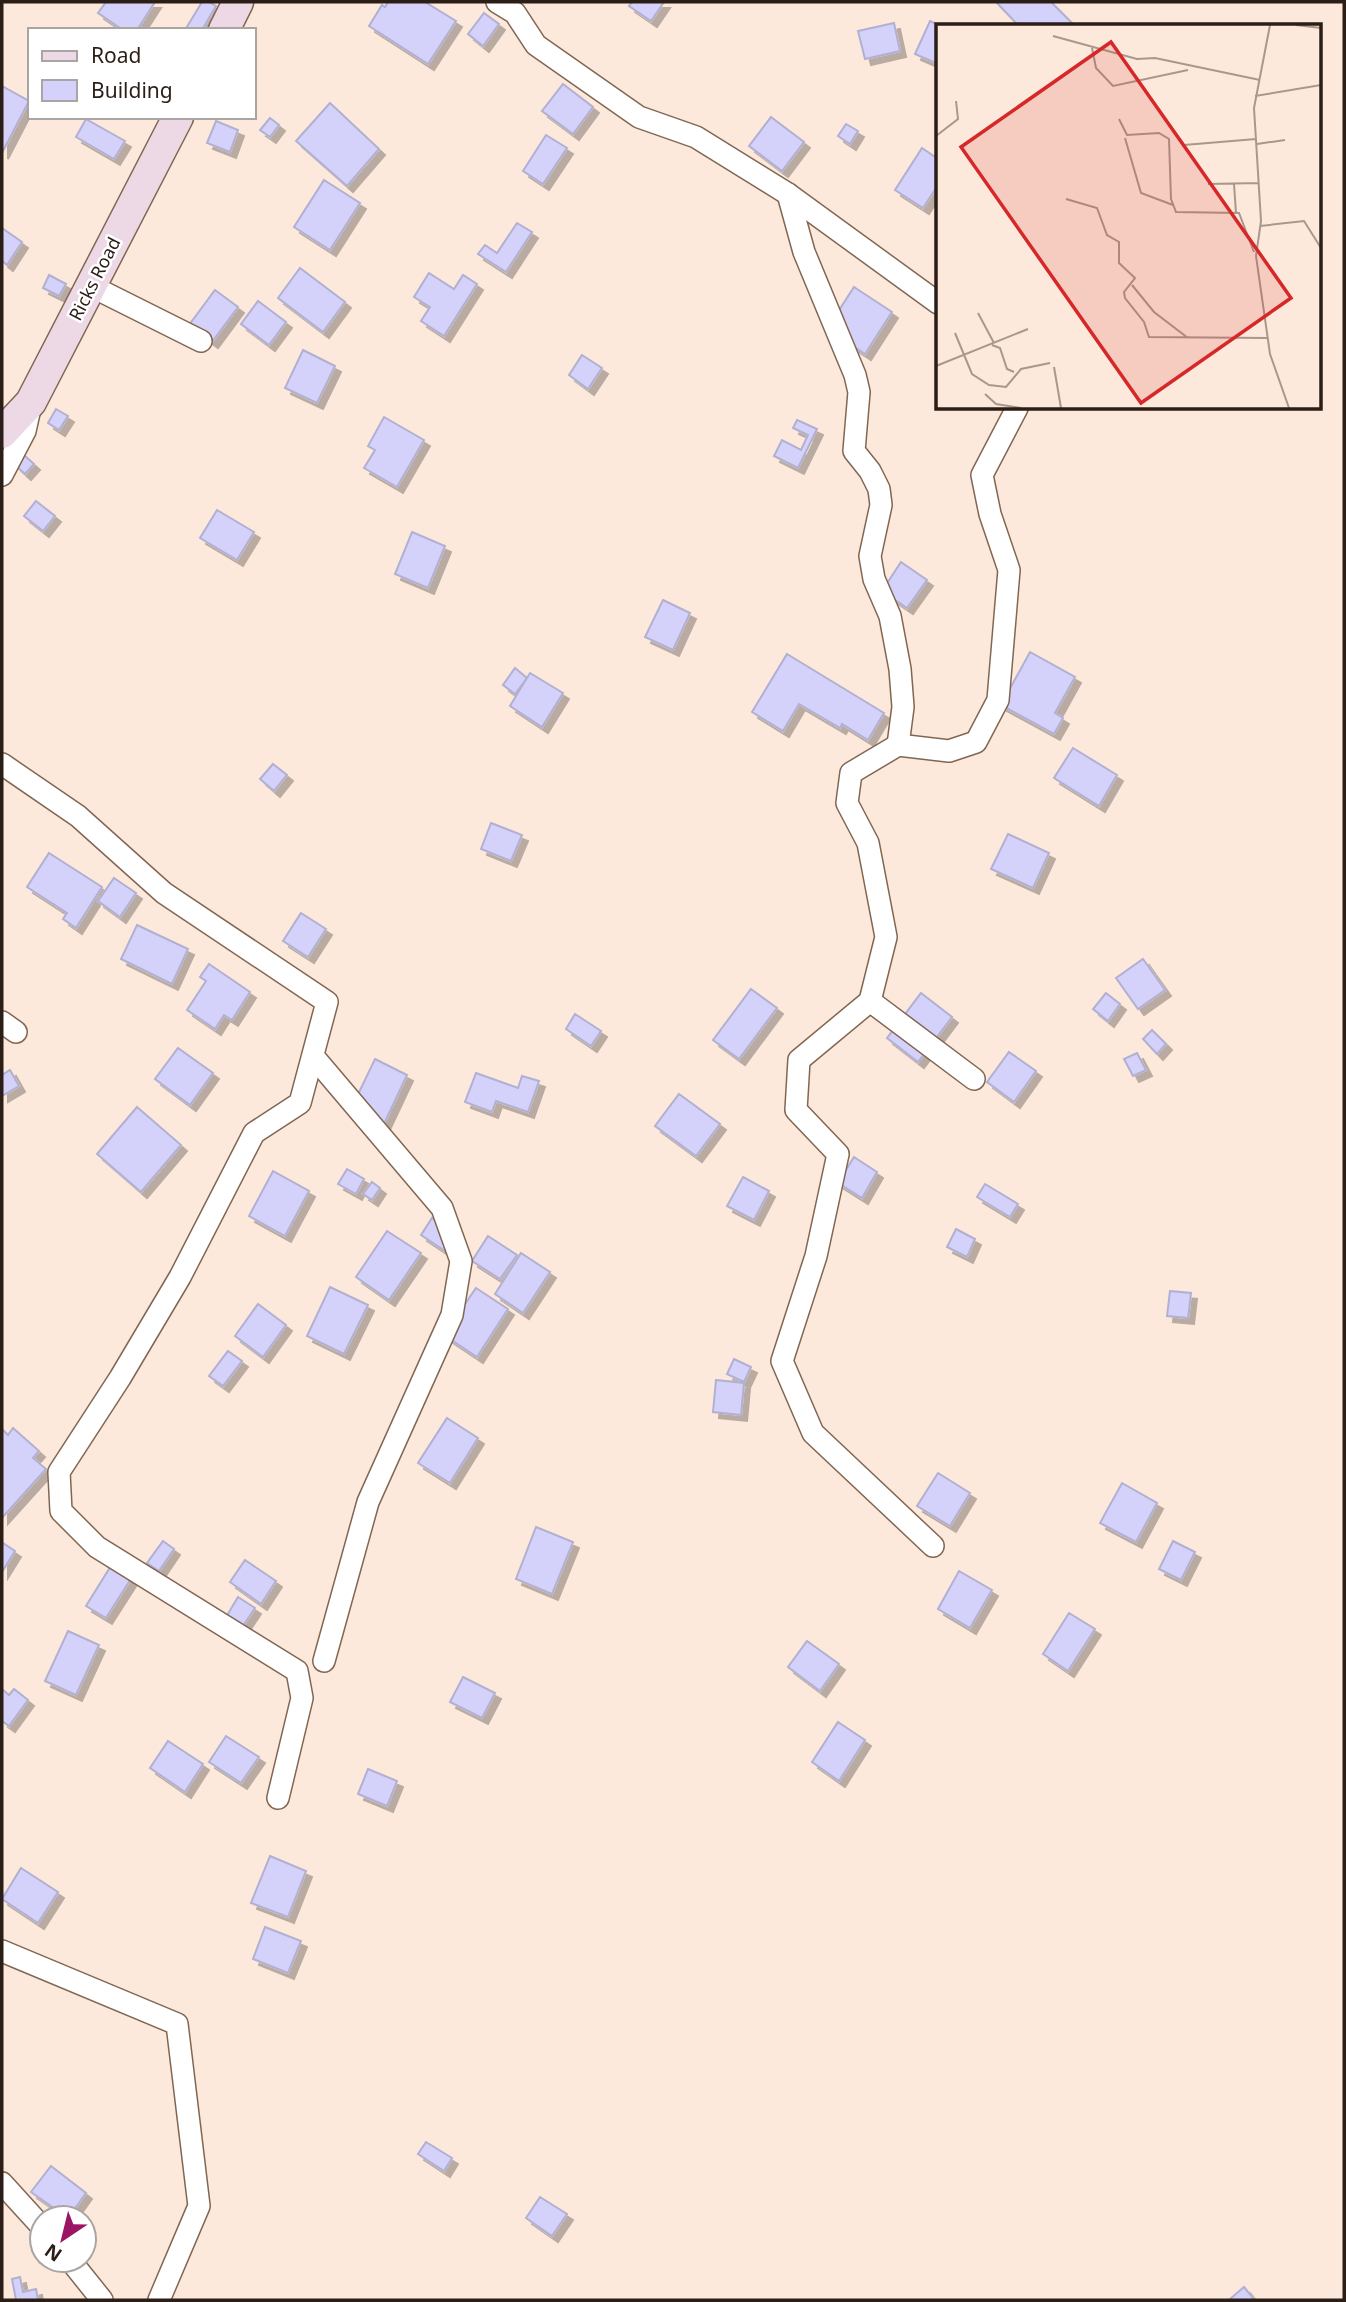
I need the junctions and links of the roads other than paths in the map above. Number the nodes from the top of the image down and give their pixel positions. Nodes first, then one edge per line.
1 (238, 2) edge
2 (497, 2) edge
3 (224, 28) edge
4 (177, 119) edge
5 (788, 194) junction
6 (91, 286) junction
7 (936, 302) edge
8 (201, 341) dead end
9 (31, 402) junction
10 (1016, 410) edge
11 (2, 433) edge
12 (2, 475) edge
13 (898, 745) junction
14 (2, 764) edge
15 (870, 1001) junction
16 (313, 1056) junction
17 (974, 1079) dead end
18 (933, 1546) dead end
19 (324, 1661) dead end
20 (278, 1798) dead end
21 (2, 1951) edge
22 (2, 2183) edge
23 (28, 2212) edge
24 (81, 2274) edge
25 (102, 2300) edge
26 (159, 2300) edge

1 - 3 street
2 - 5 street
4 - 6 street, Ricks Road
5 - 7 street
5 - 13 street
6 - 8 street
6 - 9 street, Ricks Road
9 - 11 street, Ricks Road
9 - 12 street
10 - 13 street
13 - 15 street
14 - 16 street
15 - 17 street
15 - 18 street
16 - 19 street
16 - 20 street
21 - 26 street
22 - 23 street
24 - 25 street

